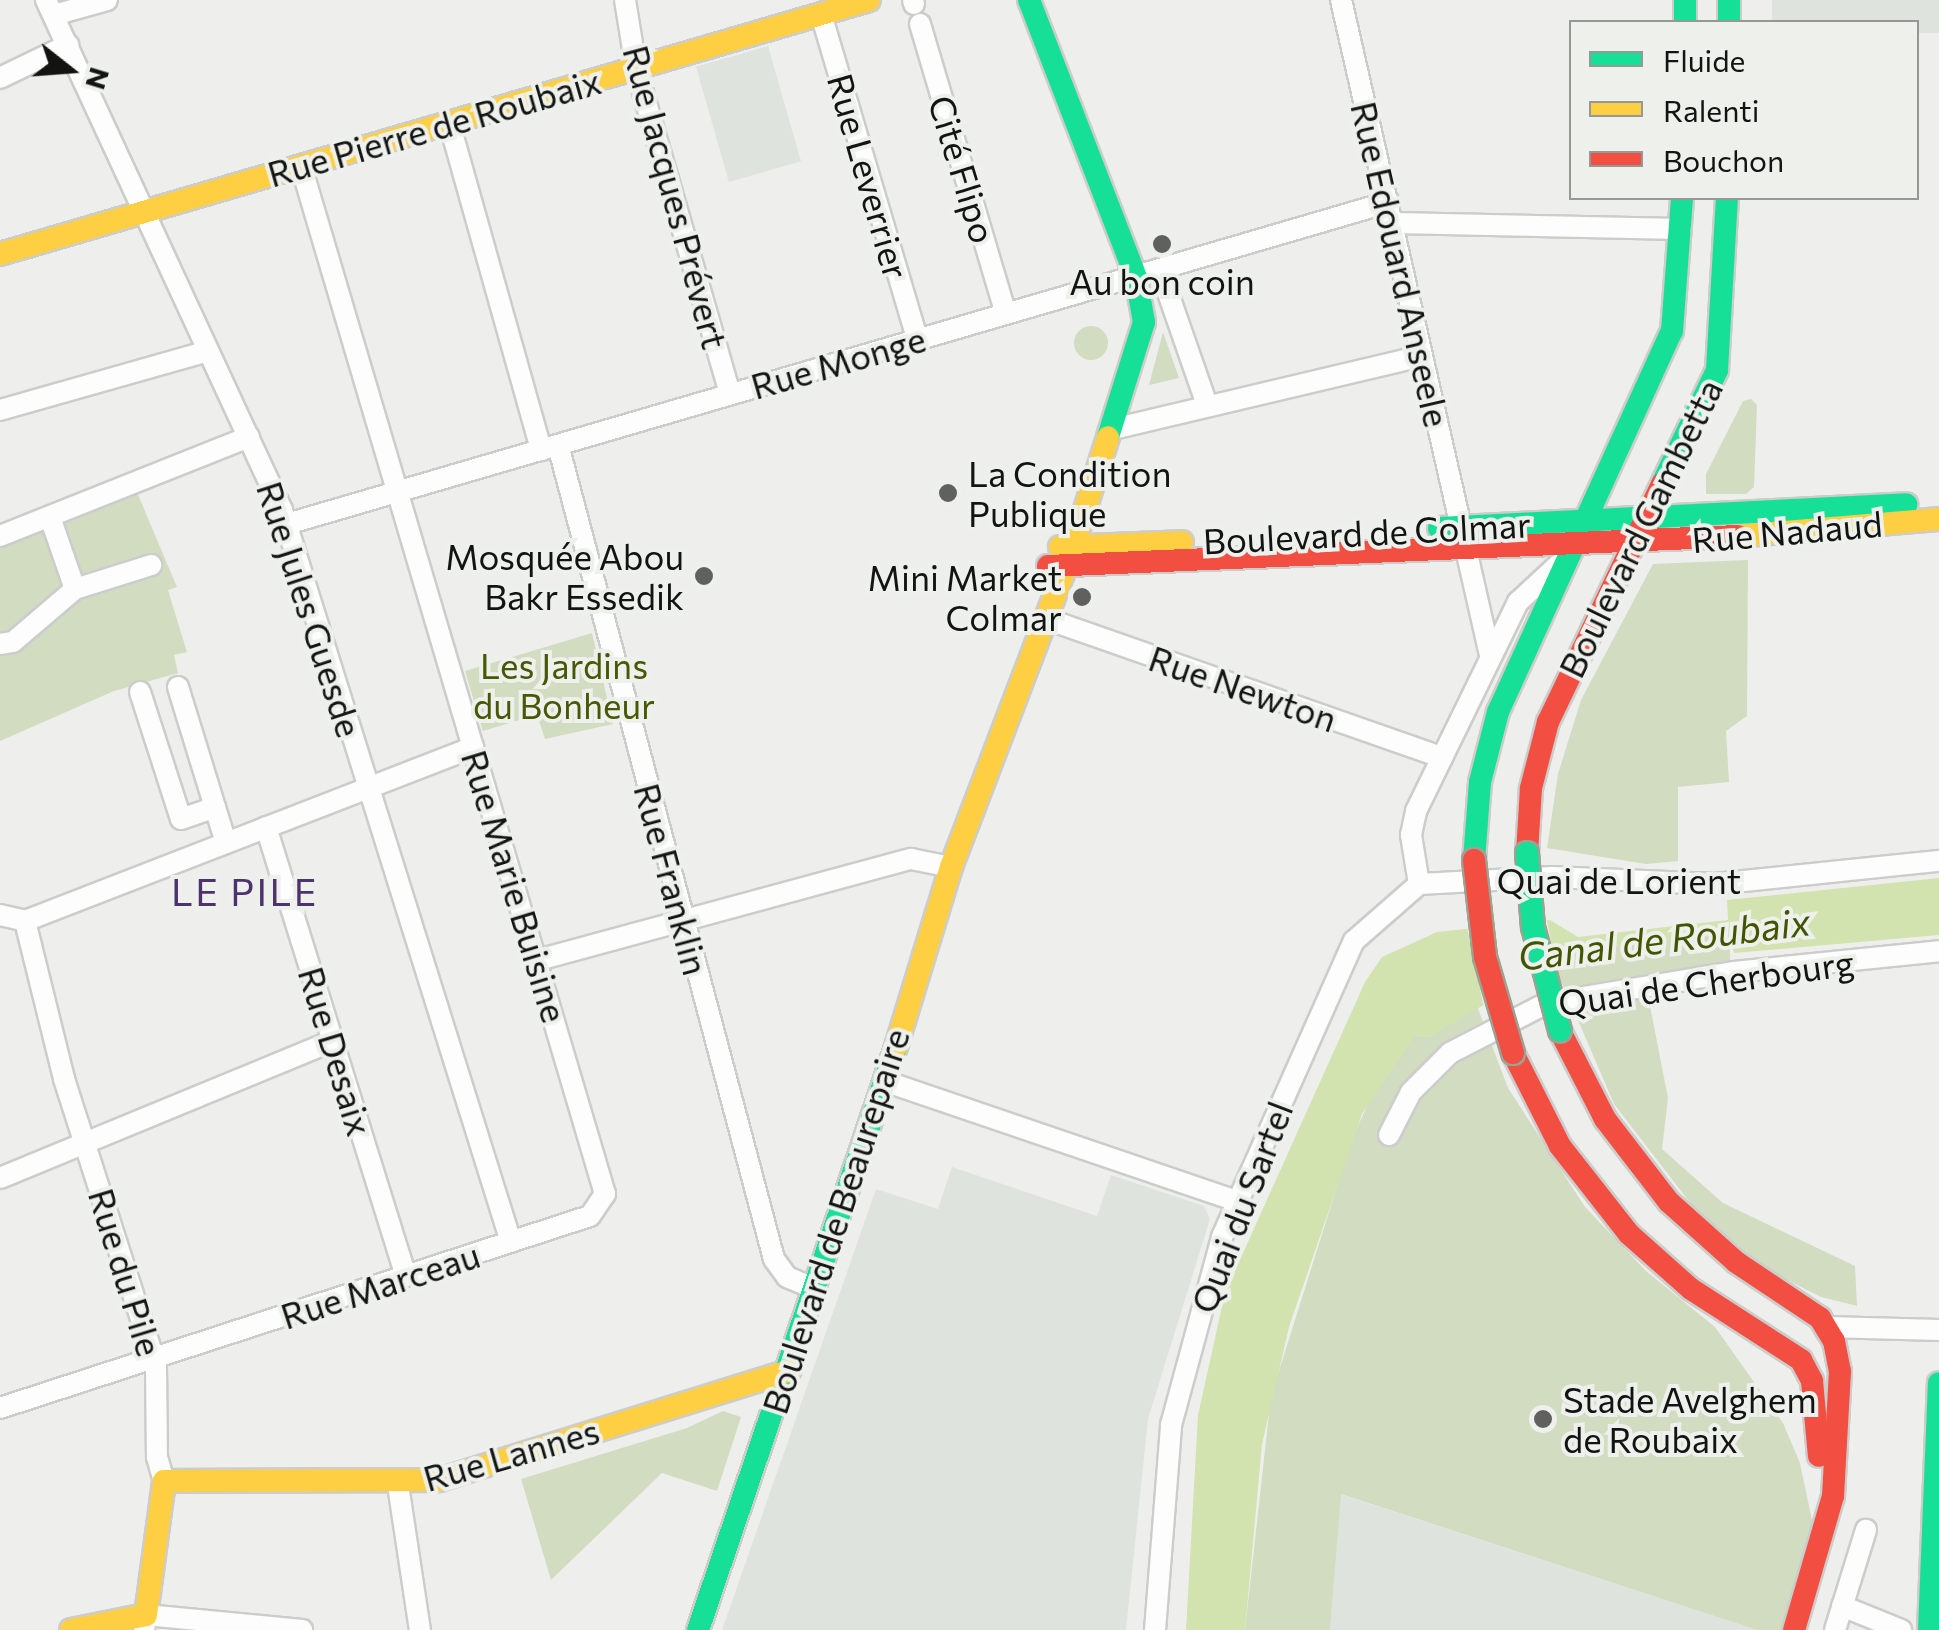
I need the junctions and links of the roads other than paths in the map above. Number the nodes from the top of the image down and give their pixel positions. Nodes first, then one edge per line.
1 (108, 0) edge
2 (625, 0) edge
3 (869, 0) edge
4 (1029, 0) edge
5 (1046, 0) edge
6 (1341, 0) edge
7 (50, 7) edge
8 (916, 9) edge
9 (822, 14) junction
10 (68, 45) junction
11 (636, 68) junction
12 (0, 78) edge
13 (1075, 109) junction
14 (449, 122) junction
15 (301, 166) junction
16 (1682, 200) edge
17 (1728, 200) edge
18 (146, 210) junction
19 (1391, 213) junction
20 (1682, 229) junction
21 (0, 254) edge
22 (1160, 270) junction
23 (1136, 278) junction
24 (1006, 314) junction
25 (916, 339) junction
26 (1669, 341) junction
27 (208, 350) junction
28 (1421, 356) junction
29 (730, 394) junction
30 (1207, 404) junction
31 (0, 410) edge
32 (1108, 430) junction
33 (249, 437) junction
34 (549, 447) junction
35 (396, 492) junction
36 (1939, 502) edge
37 (50, 517) junction
38 (1649, 518) junction
39 (1618, 519) junction
40 (1939, 519) edge
41 (1587, 520) junction
42 (287, 524) junction
43 (0, 536) edge
44 (1463, 536) junction
45 (1636, 543) junction
46 (1606, 544) junction
47 (1571, 551) junction
48 (1060, 557) junction
49 (152, 565) dead end
50 (75, 590) junction
51 (1044, 618) junction
52 (0, 644) edge
53 (1489, 658) junction
54 (178, 688) dead end
55 (140, 692) dead end
56 (1548, 722) junction
57 (473, 747) junction
58 (1442, 757) junction
59 (368, 788) junction
60 (215, 807) junction
61 (970, 812) junction
62 (266, 827) junction
63 (226, 843) junction
64 (1939, 861) edge
65 (951, 867) junction
66 (1418, 884) junction
67 (0, 915) edge
68 (684, 920) junction
69 (24, 921) junction
70 (1939, 952) edge
71 (538, 960) junction
72 (333, 1041) junction
73 (887, 1082) junction
74 (1389, 1135) dead end
75 (84, 1140) junction
76 (0, 1178) edge
77 (1236, 1201) junction
78 (602, 1204) joint
79 (511, 1242) junction
80 (406, 1276) junction
81 (817, 1290) junction
82 (1827, 1327) junction
83 (1939, 1330) edge
84 (154, 1359) junction
85 (789, 1371) junction
86 (1939, 1383) edge
87 (0, 1408) edge
88 (164, 1481) junction
89 (398, 1485) junction
90 (1866, 1530) dead end
91 (1818, 1554) junction
92 (1842, 1606) junction
93 (145, 1623) edge
94 (71, 1630) edge
95 (302, 1630) edge
96 (420, 1630) edge
97 (698, 1630) edge
98 (1155, 1630) edge
99 (1794, 1630) edge
100 (1835, 1630) edge
101 (1902, 1630) edge
102 (1930, 1630) edge

1 - 7 street
2 - 11 street, Rue Jacques Prévert
3 - 9 main road, Rue Pierre de Roubaix
4 - 13 main road
5 - 13 main road
6 - 19 street, Rue Edouard Anseele
7 - 10 street, Rue Jules Guesde
8 - 24 street, Cité Flipo
9 - 11 main road, Rue Pierre de Roubaix
9 - 25 street, Rue Leverrier
10 - 12 street
10 - 18 street, Rue Jules Guesde
11 - 14 main road, Rue Pierre de Roubaix
11 - 29 street, Rue Jacques Prévert
13 - 23 main road, Boulevard de Beaurepaire
14 - 15 main road, Rue Pierre de Roubaix
14 - 34 street, Rue Franklin
15 - 18 main road, Rue Pierre de Roubaix
15 - 35 street, Rue Marie Buisine
16 - 20 main road, Boulevard Gambetta
17 - 38 main road, Boulevard Gambetta
18 - 21 main road, Rue Pierre de Roubaix
18 - 27 street, Rue Jules Guesde
19 - 20 street, Rue Monge
19 - 22 street, Rue Monge
19 - 28 street, Rue Edouard Anseele
20 - 26 main road, Boulevard Gambetta
22 - 23 street, Rue Monge
22 - 30 street
23 - 24 street, Rue Monge
23 - 32 main road, Boulevard de Beaurepaire
24 - 25 street, Rue Monge
25 - 29 street, Rue Monge
26 - 39 main road
26 - 41 main road, Boulevard Gambetta
27 - 31 street
27 - 33 street, Rue Jules Guesde
28 - 30 street
28 - 44 street, Rue Edouard Anseele
29 - 34 street, Rue Monge
30 - 32 street
32 - 48 main road, Boulevard de Beaurepaire
33 - 37 street
33 - 42 street, Rue Jules Guesde
34 - 35 street, Rue Monge
34 - 68 street, Rue Franklin
35 - 42 street, Rue Monge
35 - 57 street, Rue Marie Buisine
36 - 38 main road, Rue Nadaud
37 - 43 street
37 - 50 street
38 - 39 main road, Rue Nadaud
38 - 45 main road, Boulevard Gambetta
39 - 41 main road, Boulevard de Colmar
39 - 45 main road
40 - 45 main road, Rue Nadaud
41 - 44 main road, Boulevard de Colmar
41 - 46 main road
41 - 47 main road, Boulevard Gambetta
42 - 59 street, Rue Jules Guesde
44 - 47 main road, Boulevard de Colmar
44 - 48 main road, Boulevard de Colmar
44 - 53 street
45 - 46 main road, Rue Nadaud
45 - 56 main road, Boulevard Gambetta
46 - 47 main road, Boulevard de Colmar
46 - 56 main road
47 - 53 street, Boulevard Gambetta
47 - 91 main road, Boulevard Gambetta, bridge
48 - 51 main road, Boulevard de Beaurepaire
48 - 61 main road, Boulevard de Beaurepaire
49 - 50 street
50 - 52 street
51 - 58 street, Rue Newton
51 - 61 main road, Boulevard de Beaurepaire
53 - 58 street, Boulevard Gambetta
54 - 60 street
55 - 60 street
56 - 82 main road, Boulevard Gambetta, bridge
57 - 59 street
57 - 71 street, Rue Marie Buisine
58 - 66 street, Boulevard Gambetta
59 - 62 street
59 - 79 street, Rue Jules Guesde
60 - 63 street
61 - 65 main road, Boulevard de Beaurepaire
62 - 63 street
62 - 72 street, Rue Desaix
63 - 69 street
64 - 66 street, Quai de Lorient
65 - 68 street
65 - 73 main road, Boulevard de Beaurepaire
66 - 77 street, Quai du Sartel
67 - 69 street
68 - 71 street
68 - 81 street, Rue Franklin
69 - 75 street, Rue du Pile
70 - 74 street, Quai de Cherbourg
71 - 78 street, Rue Marie Buisine
72 - 75 street
72 - 80 street, Rue Desaix
73 - 77 street
73 - 81 main road, Boulevard de Beaurepaire
75 - 76 street
75 - 84 street, Rue du Pile
77 - 98 street, Quai du Sartel
78 - 79 street, Rue Marceau
79 - 80 street, Rue Marceau
80 - 84 street, Rue Marceau
81 - 85 main road, Boulevard de Beaurepaire
82 - 83 street
82 - 91 main road
84 - 87 street, Rue Marceau
84 - 88 street, Rue du Pile
85 - 89 main road, Rue Lannes
85 - 97 main road, Boulevard de Beaurepaire
86 - 102 main road
88 - 89 main road, Rue Lannes
88 - 93 main road, Rue du Pile
89 - 96 street
90 - 92 street
91 - 99 main road
92 - 100 street
92 - 101 street
93 - 94 main road
93 - 95 street

